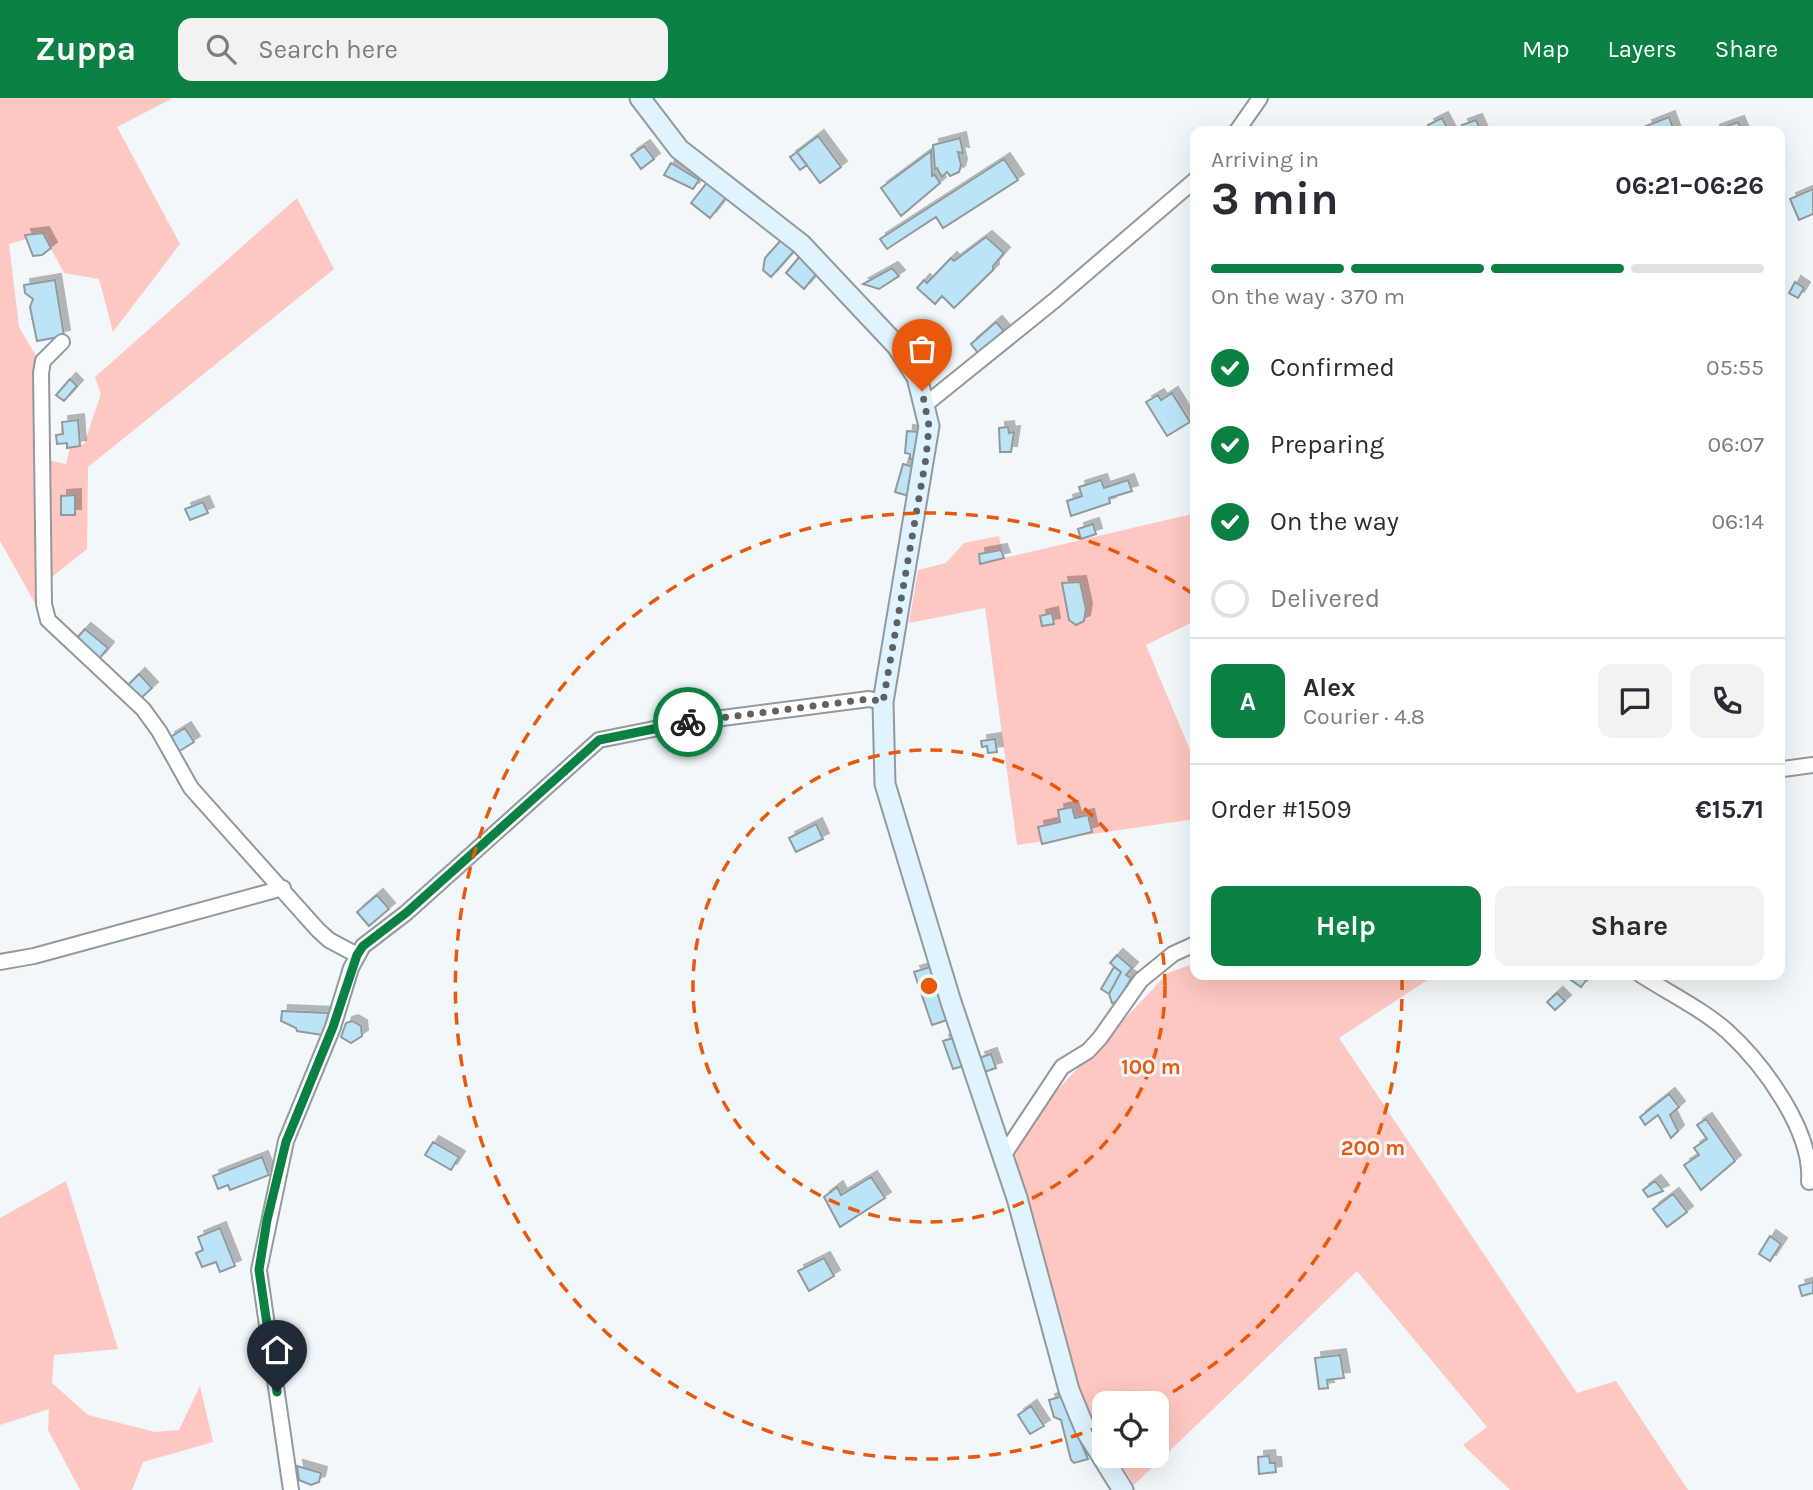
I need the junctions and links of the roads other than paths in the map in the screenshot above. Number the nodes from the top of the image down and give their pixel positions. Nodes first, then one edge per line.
1 (640, 98) edge
2 (1260, 98) edge
3 (1240, 126) edge
4 (1190, 184) edge
5 (62, 342) dead end
6 (926, 404) junction
7 (883, 702) junction
8 (1813, 765) edge
9 (1785, 769) edge
10 (283, 888) junction
11 (1190, 946) edge
12 (357, 955) junction
13 (0, 962) edge
14 (1649, 980) edge
15 (1003, 1156) junction
16 (1809, 1182) dead end
17 (291, 1490) edge
18 (1124, 1490) edge

1 - 6 main road
2 - 3 street
4 - 6 street
5 - 10 street
6 - 7 main road
7 - 12 street
7 - 15 main road
8 - 9 street
10 - 12 street
10 - 13 street
11 - 15 street
12 - 17 street
14 - 16 street
15 - 18 main road

